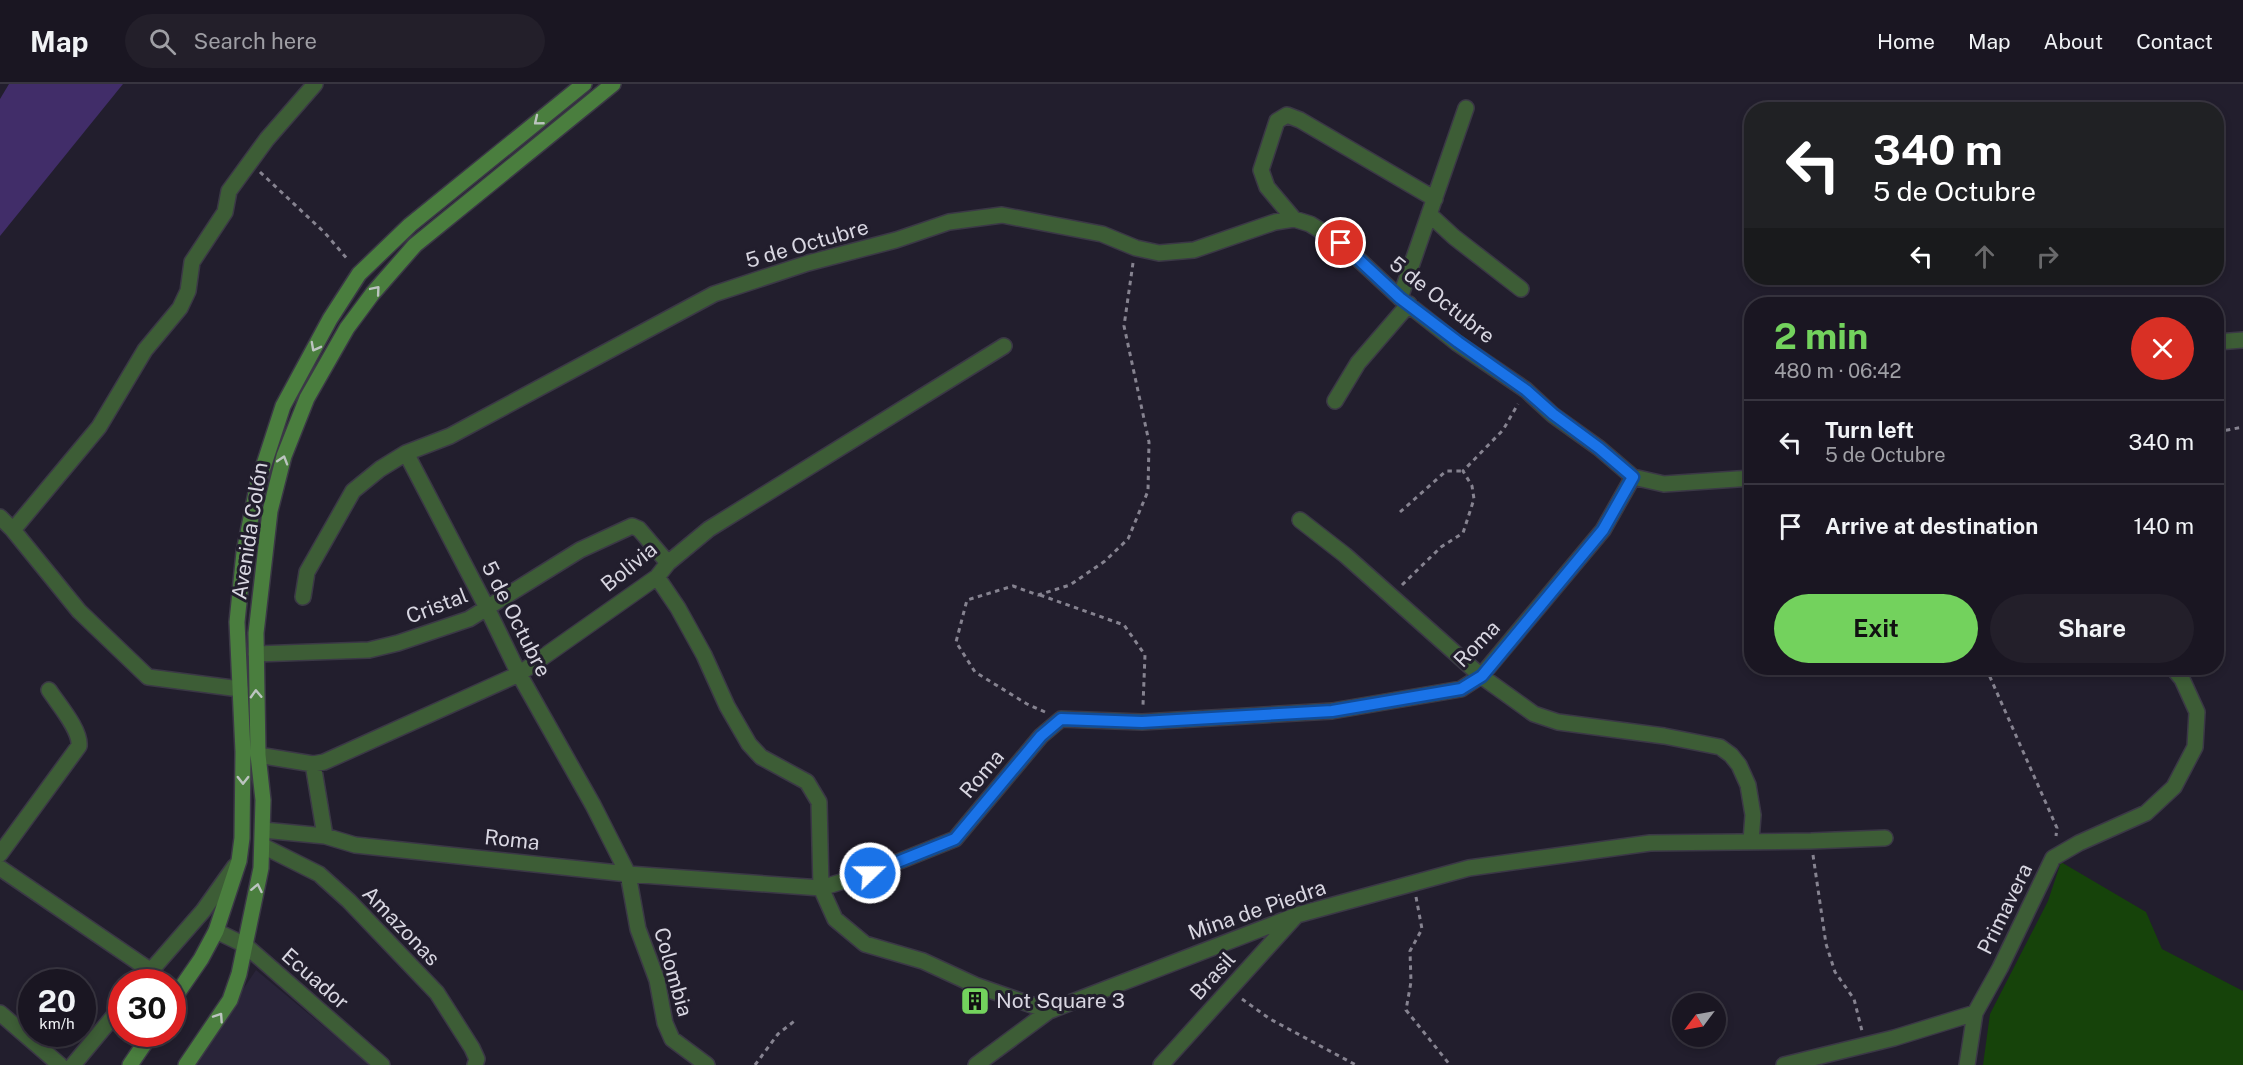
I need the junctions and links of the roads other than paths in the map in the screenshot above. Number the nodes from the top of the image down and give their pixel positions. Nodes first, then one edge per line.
1 (315, 84) edge
2 (584, 84) edge
3 (613, 84) edge
4 (1466, 108) dead end
5 (1435, 199) junction
6 (1429, 214) junction
7 (1294, 219) junction
8 (1521, 289) dead end
9 (1405, 301) junction
10 (2243, 340) edge
11 (2224, 341) edge
12 (1005, 346) dead end
13 (1335, 401) dead end
14 (406, 453) junction
15 (1633, 477) junction
16 (1744, 479) edge
17 (0, 517) edge
18 (1300, 520) dead end
19 (13, 530) junction
20 (668, 563) junction
21 (657, 577) junction
22 (303, 597) dead end
23 (487, 608) junction
24 (256, 654) junction
25 (519, 674) junction
26 (2178, 675) edge
27 (1482, 676) junction
28 (240, 689) junction
29 (49, 690) dead end
30 (258, 755) junction
31 (312, 764) junction
32 (263, 830) junction
33 (325, 837) junction
34 (1885, 838) dead end
35 (1751, 841) junction
36 (263, 846) junction
37 (0, 854) edge
38 (239, 861) junction
39 (0, 868) edge
40 (628, 874) junction
41 (821, 888) junction
42 (1297, 915) junction
43 (216, 931) junction
44 (245, 945) junction
45 (135, 969) edge
46 (153, 969) edge
47 (186, 981) edge
48 (1048, 1011) junction
49 (0, 1013) edge
50 (1975, 1013) junction
51 (108, 1023) edge
52 (142, 1047) edge
53 (60, 1065) edge
54 (73, 1065) edge
55 (130, 1065) edge
56 (186, 1065) edge
57 (382, 1065) edge
58 (475, 1065) edge
59 (707, 1065) edge
60 (976, 1065) edge
61 (1161, 1065) edge
62 (1784, 1065) edge
63 (1967, 1065) edge

1 - 19 street
2 -> 28 main road, Avenida Colón
24 -> 3 main road, Avenida Colón
4 - 5 street
5 - 6 street
5 - 7 street
6 - 8 street
6 - 9 street
7 - 9 street, 5 de Octubre
7 - 14 street, 5 de Octubre
9 - 13 street
9 - 15 street, 5 de Octubre
10 - 11 street
12 - 20 street, Bolivia
14 - 22 street
14 - 23 street, 5 de Octubre
15 - 16 street
15 - 27 street, Roma
17 - 19 street
18 - 27 street
19 - 28 street
20 - 21 street, Bolivia
20 - 23 street, Cristal
21 - 25 street, Bolivia
21 - 41 street
23 - 24 street, Cristal
23 - 25 street, 5 de Octubre
30 -> 24 main road, Avenida Colón
25 - 31 street, Bolivia
25 - 40 street, 5 de Octubre
26 - 50 street, Primavera
27 - 35 street
27 - 41 street, Roma
28 -> 38 main road, Avenida Colón
29 - 37 street
30 - 31 street, Bolivia
30 - 32 main road, Avenida Colón
31 - 33 street
32 - 33 street, Roma
32 - 36 main road, Avenida Colón
33 - 40 street, Roma
34 - 35 street, Mina de Piedra
35 - 42 street, Mina de Piedra
44 -> 36 main road, Avenida Colón
36 - 58 street, Amazonas
38 - 43 main road, Avenida Colón
38 - 46 street
39 - 45 street
40 - 41 street, Roma
40 - 59 street, Colombia
41 - 48 street
42 - 48 street, Mina de Piedra
42 - 61 street, Brasil
43 - 44 street, Ecuador
43 - 47 main road, Avenida Colón
56 -> 44 main road, Avenida Colón
44 - 57 street, Ecuador
48 - 60 street, Mina de Piedra
49 - 53 street
50 - 62 street
50 - 63 street
51 - 54 street
52 - 55 main road

